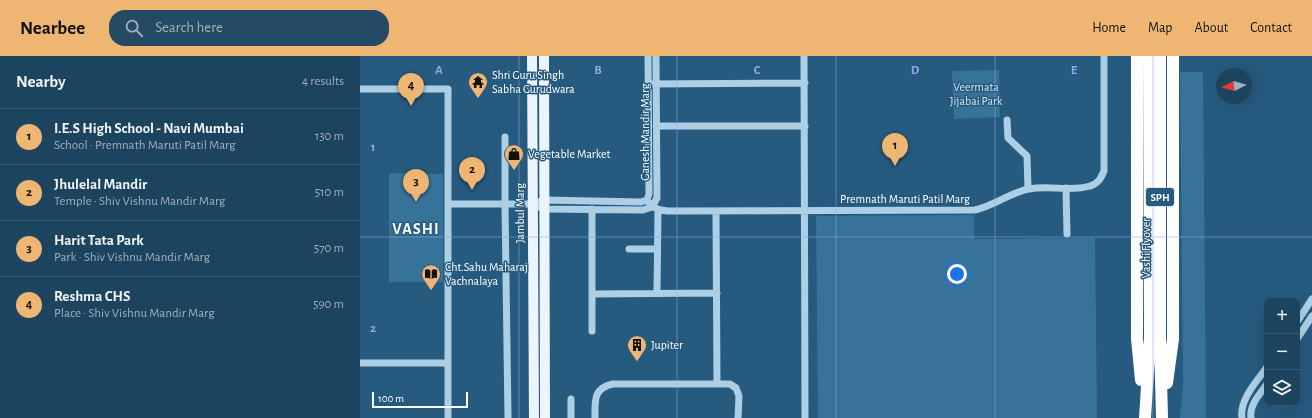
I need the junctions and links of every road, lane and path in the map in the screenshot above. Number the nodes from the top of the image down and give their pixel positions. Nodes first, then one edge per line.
1 (532, 56) edge
2 (544, 56) edge
3 (648, 56) edge
4 (656, 56) edge
5 (804, 56) edge
6 (1104, 56) edge
7 (1137, 56) edge
8 (1149, 56) edge
9 (1160, 56) edge
10 (1173, 56) edge
11 (805, 83) junction
12 (648, 84) junction
13 (656, 84) junction
14 (360, 89) edge
15 (648, 117) junction
16 (656, 118) junction
17 (1007, 120) dead end
18 (656, 126) junction
19 (805, 126) junction
20 (505, 137) dead end
21 (1066, 188) junction
22 (1028, 189) junction
23 (647, 200) junction
24 (448, 204) junction
25 (505, 204) junction
26 (533, 204) junction
27 (544, 205) junction
28 (592, 209) junction
29 (655, 209) junction
30 (805, 210) junction
31 (716, 211) junction
32 (1067, 234) dead end
33 (629, 249) dead end
34 (657, 249) junction
35 (657, 293) junction
36 (717, 293) junction
37 (592, 294) junction
38 (1312, 299) edge
39 (1312, 316) edge
40 (1300, 317) edge
41 (592, 331) dead end
42 (1300, 334) edge
43 (1155, 339) junction
44 (360, 363) edge
45 (448, 363) junction
46 (1264, 370) edge
47 (717, 384) junction
48 (1264, 388) edge
49 (571, 399) dead end
50 (1145, 417) edge
51 (1162, 417) edge
52 (448, 418) edge
53 (508, 418) edge
54 (534, 418) edge
55 (545, 418) edge
56 (571, 418) edge
57 (595, 418) edge
58 (738, 418) edge
59 (805, 418) edge
60 (1242, 418) edge
61 (1251, 418) edge

1 - 26 main road, Jambul Marg
2 - 27 main road, Jambul Marg
3 - 12 street, Ganesh Mandir Marg
4 - 13 street, Ganesh Mandir Marg
5 - 11 street
6 - 21 street, Premnath Maruti Patil Marg
7 - 50 highway
8 - 43 highway, Vashi Flyover / SPH
9 - 43 highway, Vashi Flyover / SPH
10 - 51 highway
11 - 13 street
11 - 19 street
12 - 13 street
12 - 15 street, Ganesh Mandir Marg
13 - 16 street, Ganesh Mandir Marg
14 - 24 street
15 - 16 street
15 - 23 street, Ganesh Mandir Marg
16 - 18 street, Ganesh Mandir Marg
17 - 22 street
18 - 19 street
18 - 29 street, Ganesh Mandir Marg
19 - 30 street
20 - 25 street
21 - 22 street, Premnath Maruti Patil Marg
21 - 32 street
22 - 30 street, Premnath Maruti Patil Marg
23 - 27 street, Premnath Maruti Patil Marg
23 - 29 street
24 - 25 street, Premnath Maruti Patil Marg
24 - 45 street
25 - 26 street, Premnath Maruti Patil Marg
25 - 53 street
26 - 27 street, Premnath Maruti Patil Marg
26 - 54 main road, Jambul Marg
27 - 28 street, Premnath Maruti Patil Marg
27 - 55 main road, Jambul Marg
28 - 29 street, Premnath Maruti Patil Marg
28 - 37 street
29 - 31 street, Premnath Maruti Patil Marg
29 - 34 street, Ganesh Mandir Marg
30 - 31 street, Premnath Maruti Patil Marg
30 - 59 street
31 - 36 street
33 - 34 street
34 - 35 street, Ganesh Mandir Marg
35 - 36 street
35 - 37 street
36 - 47 street
37 - 41 street
38 - 40 street
39 - 42 street
43 - 50 highway, Vashi Flyover / SPH
43 - 51 highway, Vashi Flyover / SPH
44 - 45 street
45 - 52 street
46 - 60 street
47 - 57 street
47 - 58 street
48 - 61 street
49 - 56 street

